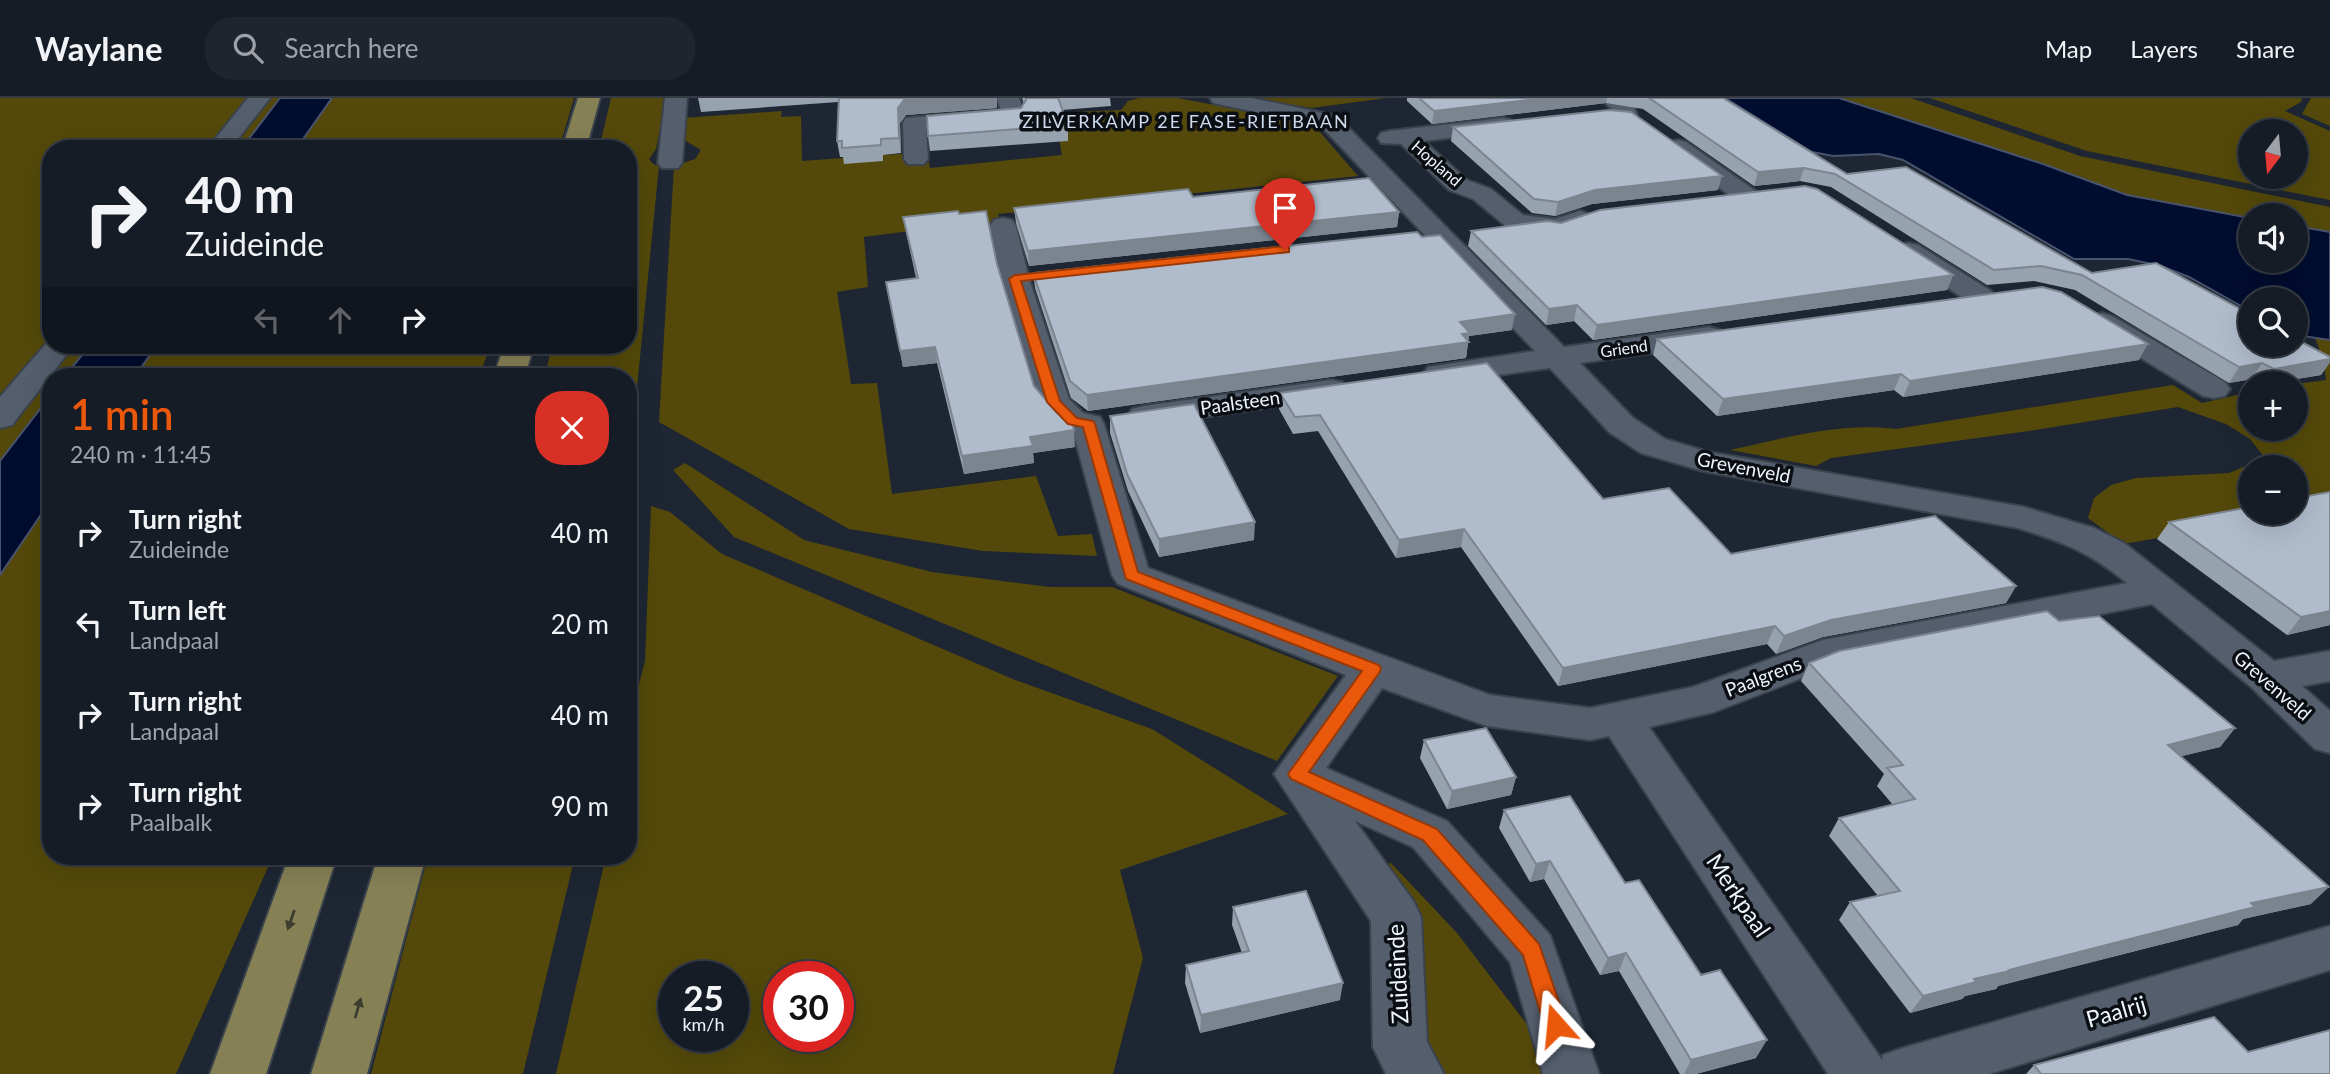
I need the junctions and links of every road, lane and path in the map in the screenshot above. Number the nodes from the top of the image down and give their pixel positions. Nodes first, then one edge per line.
1 (259, 98) edge
2 (589, 98) edge
3 (676, 98) edge
4 (1221, 98) edge
5 (1019, 109) edge
6 (1592, 115) edge
7 (1635, 118) edge
8 (1528, 122) edge
9 (1406, 136) junction
10 (225, 140) edge
11 (577, 140) edge
12 (1354, 144) junction
13 (916, 159) dead end
14 (670, 163) dead end
15 (1774, 194) edge
16 (1748, 197) junction
17 (1709, 201) edge
18 (1605, 214) edge
19 (1003, 226) dead end
20 (1440, 233) junction
21 (1405, 237) edge
22 (1889, 238) edge
23 (1943, 302) edge
24 (2075, 306) edge
25 (1734, 333) edge
26 (52, 354) edge
27 (1558, 357) junction
28 (1409, 378) edge
29 (1357, 386) edge
30 (2214, 389) dead end
31 (0, 418) edge
32 (1088, 424) junction
33 (2159, 590) junction
34 (2330, 666) edge
35 (1373, 669) junction
36 (2266, 677) junction
37 (1619, 716) junction
38 (2330, 737) edge
39 (1297, 774) junction
40 (310, 865) edge
41 (399, 865) edge
42 (2330, 948) edge
43 (238, 1074) edge
44 (339, 1074) edge
45 (1416, 1074) edge
46 (1572, 1074) edge
47 (1860, 1074) edge
48 (1903, 1074) edge

1 - 10 street
2 - 11 main road
3 - 14 street
4 - 12 street, Grevenveld
5 - 13 street
6 - 7 street
7 - 16 street
8 - 9 street
9 - 12 street
9 - 18 street, Hopland
12 - 20 street, Grevenveld
15 - 16 street
16 - 17 street
19 - 32 street
20 - 21 street
20 - 27 street, Grevenveld
22 - 23 street
24 - 30 street
25 - 27 street, Griend
26 - 31 street
27 - 28 street
27 - 33 street, Grevenveld
29 - 32 street, Paalsteen
32 - 35 street, Paalgrens
33 - 36 street, Grevenveld
33 - 37 street, Paalgrens
34 - 36 street
35 - 37 street, Paalgrens
35 - 39 street
36 - 38 street, Grevenveld
37 - 47 street, Merkpaal
39 - 45 street, Zuideinde
39 - 46 street
40 -> 43 main road
44 -> 41 main road
42 - 48 street, Paalrij

